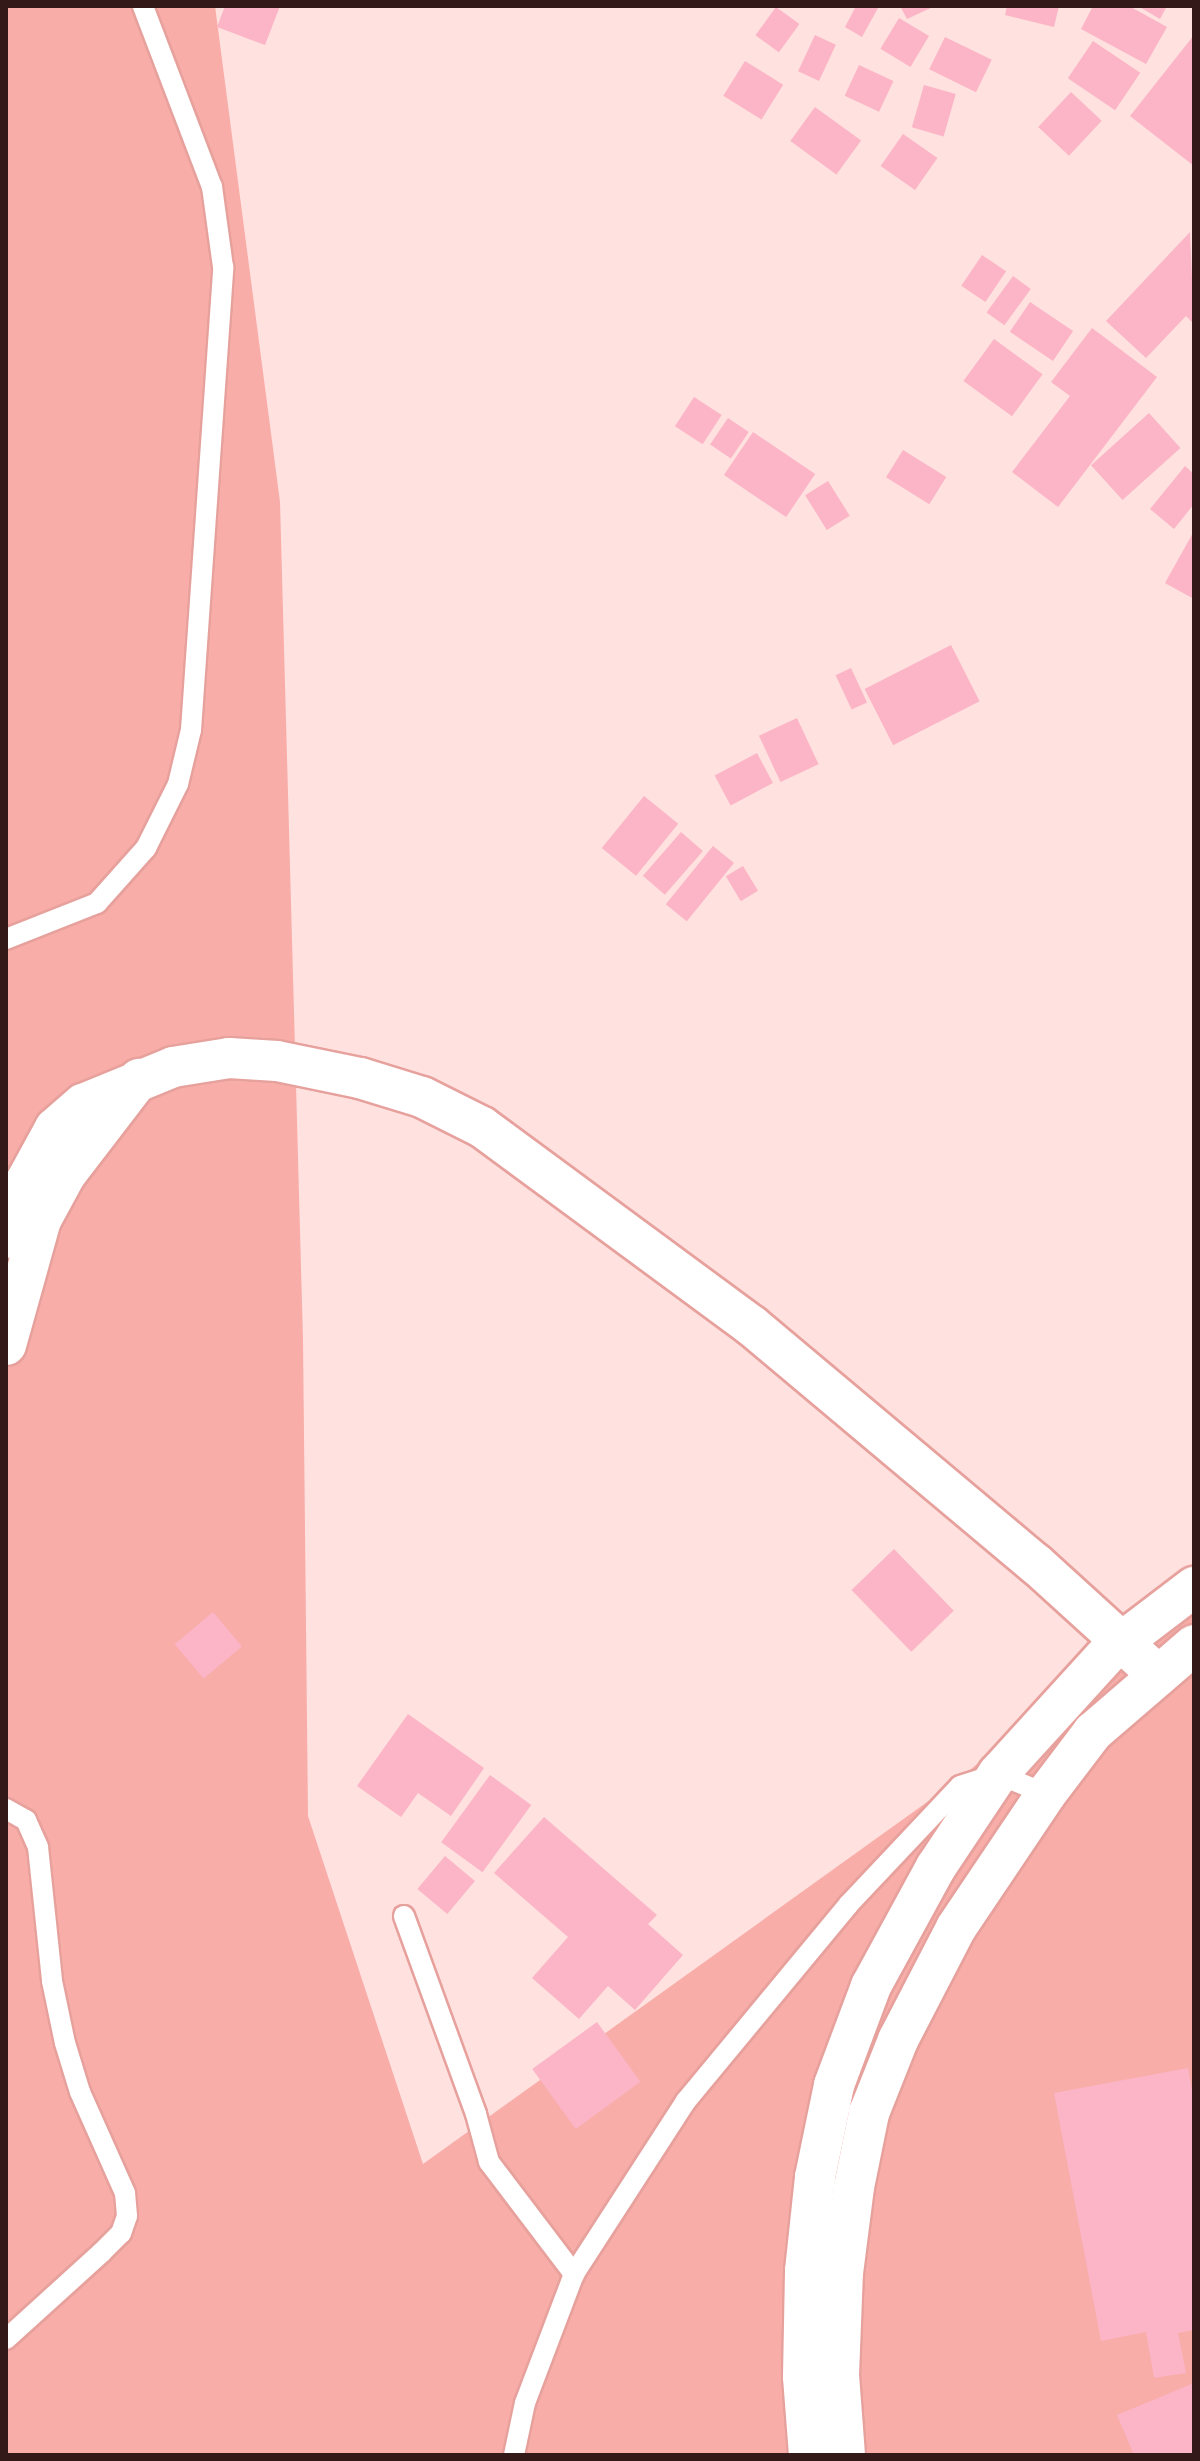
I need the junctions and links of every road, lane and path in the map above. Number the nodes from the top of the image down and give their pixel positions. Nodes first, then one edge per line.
1 (143, 6) edge
2 (6, 939) edge
3 (139, 1079) junction
4 (6, 1238) edge
5 (6, 1345) edge
6 (1194, 1587) edge
7 (1122, 1639) junction
8 (1194, 1645) edge
9 (1158, 1675) junction
10 (998, 1774) junction
11 (1046, 1794) junction
12 (6, 1809) edge
13 (404, 1916) dead end
14 (824, 2272) junction
15 (574, 2274) junction
16 (6, 2339) edge
17 (514, 2455) edge
18 (809, 2455) edge
19 (845, 2455) edge

1 - 2 lane
3 - 4 street
3 - 5 street
3 - 7 street
6 - 7 street
7 - 9 street
7 - 10 street
8 - 9 street
9 - 11 street
10 - 11 lane
10 - 14 street
10 - 15 lane
11 - 14 street
12 - 16 lane
13 - 15 lane
14 - 18 street
14 - 19 street
15 - 17 lane

